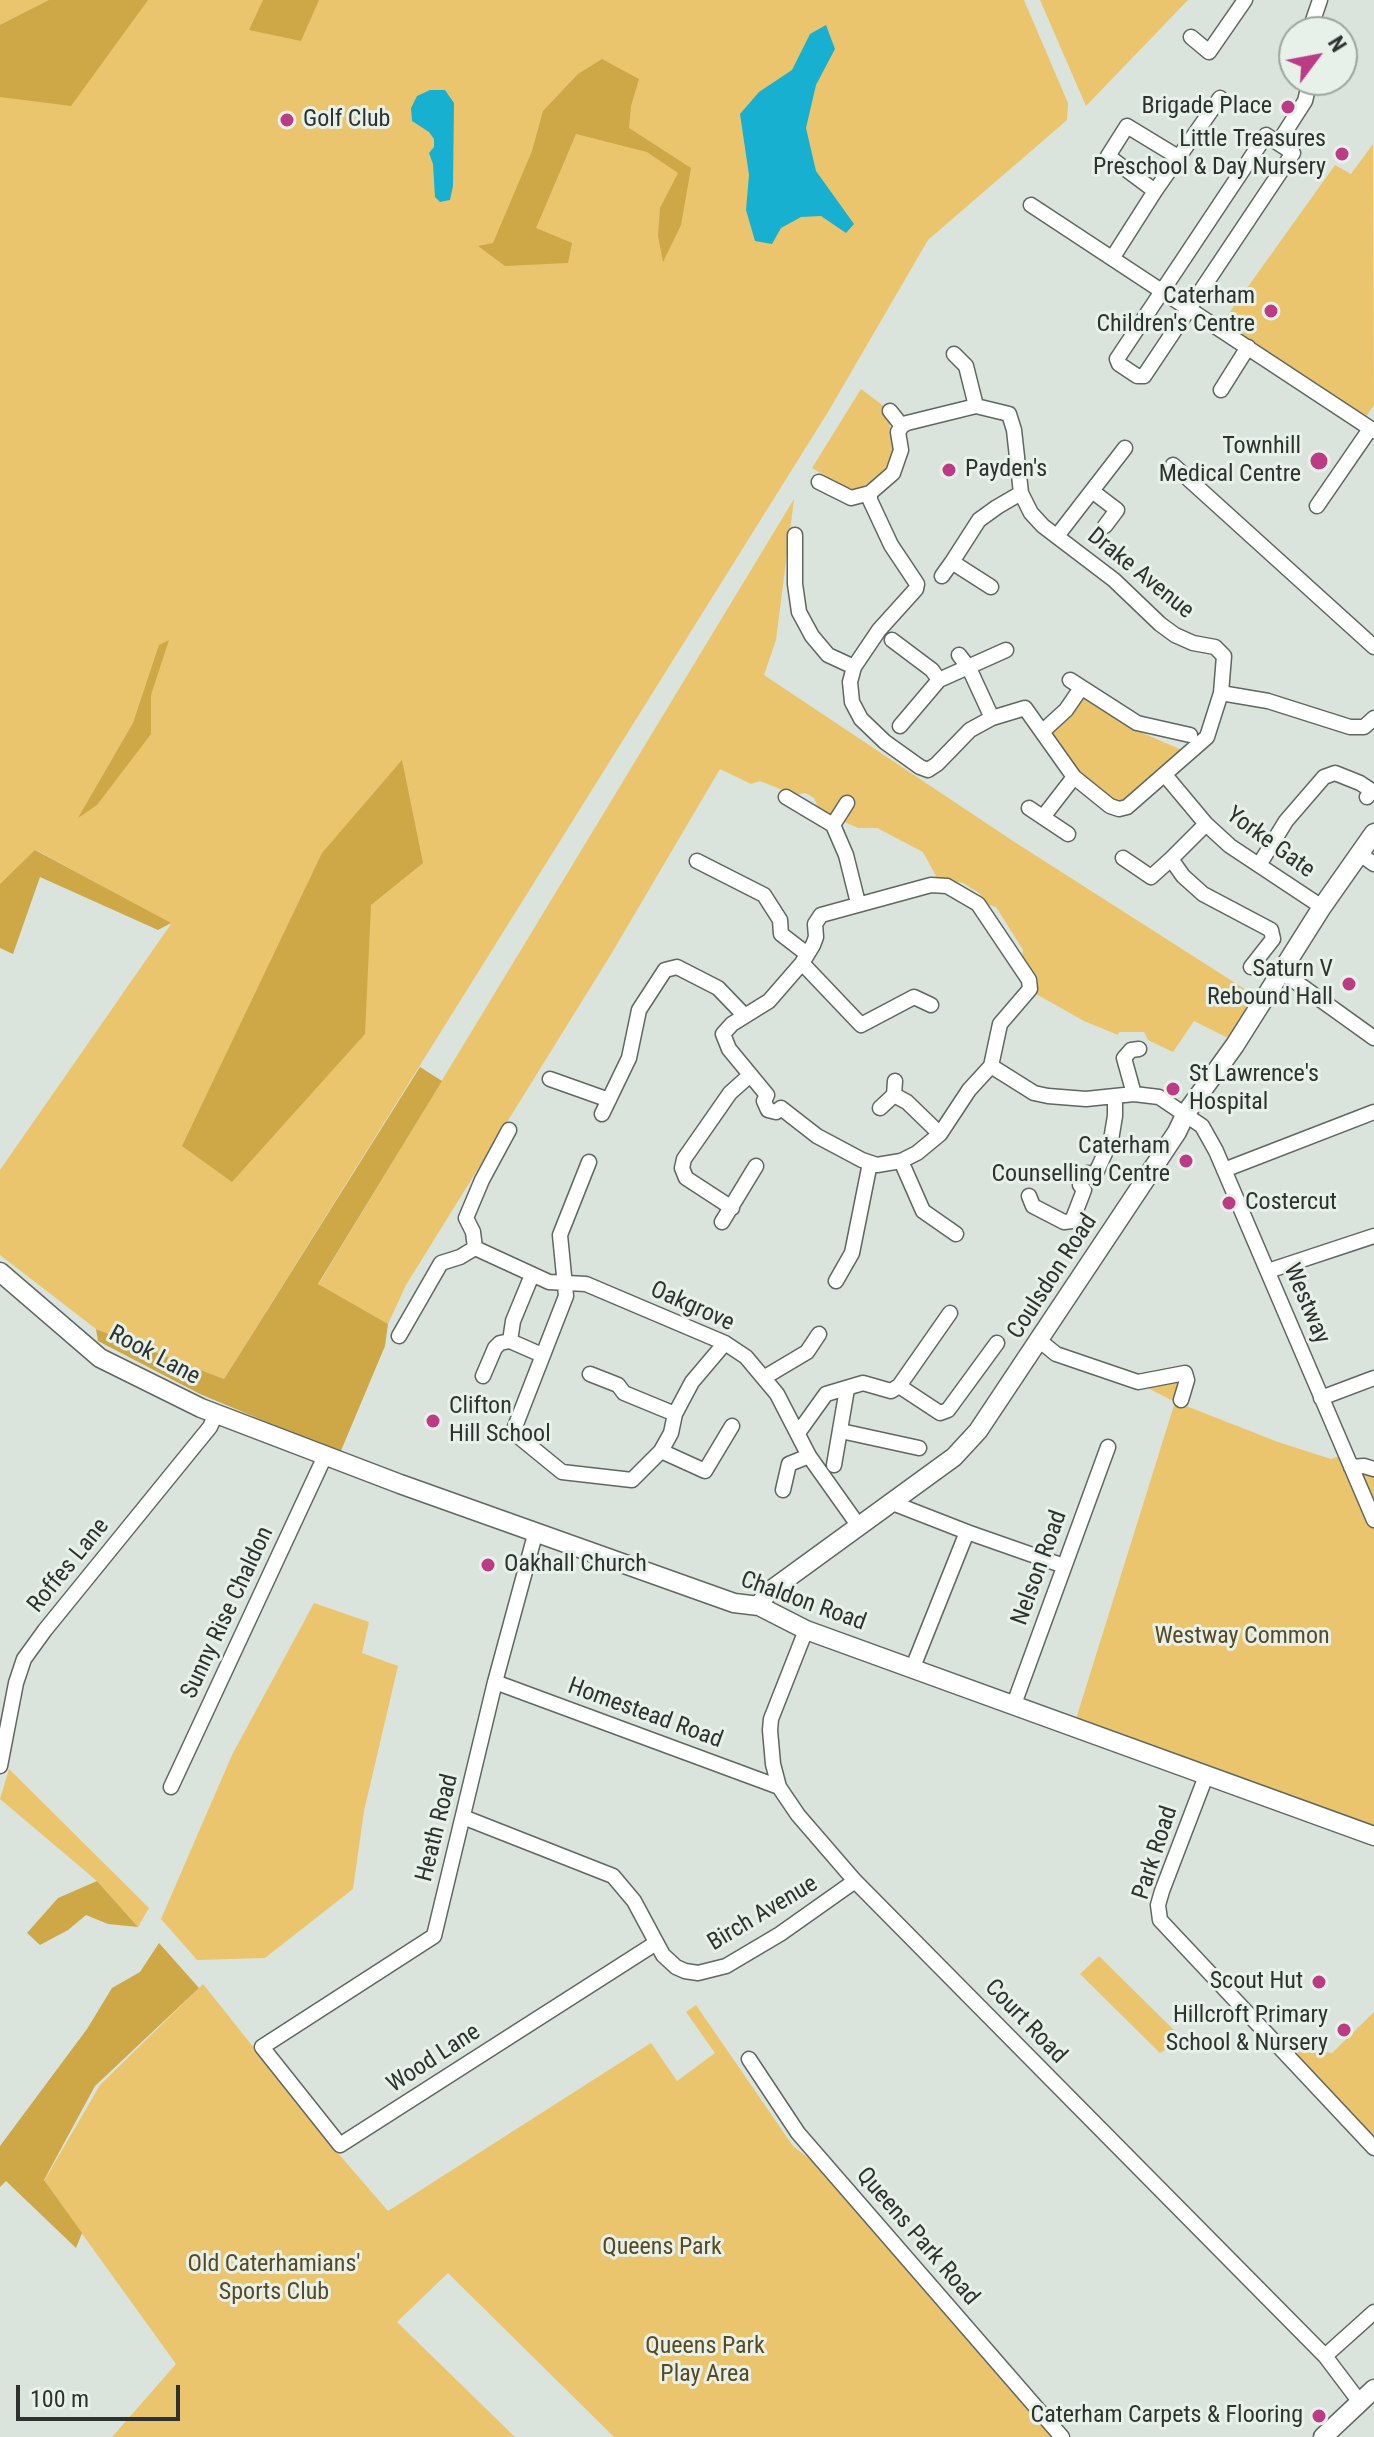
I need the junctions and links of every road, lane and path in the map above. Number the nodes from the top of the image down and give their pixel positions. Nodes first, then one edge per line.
1 (1245, 0) edge
2 (1191, 37) dead end
3 (1306, 96) edge
4 (1220, 98) dead end
5 (1278, 143) junction
6 (1178, 157) junction
7 (1155, 191) junction
8 (1031, 205) dead end
9 (1113, 257) junction
10 (1162, 290) junction
11 (1189, 308) junction
12 (1248, 347) junction
13 (954, 354) dead end
14 (1221, 390) dead end
15 (976, 406) junction
16 (890, 411) dead end
17 (902, 426) junction
18 (1372, 430) edge
19 (1125, 448) dead end
20 (1173, 465) dead end
21 (819, 482) dead end
22 (1092, 491) junction
23 (870, 493) junction
24 (1021, 493) junction
25 (1317, 506) dead end
26 (1105, 526) dead end
27 (795, 535) dead end
28 (1057, 536) junction
29 (952, 562) junction
30 (942, 576) dead end
31 (991, 587) dead end
32 (892, 640) dead end
33 (1374, 647) edge
34 (1006, 650) dead end
35 (959, 655) dead end
36 (854, 667) junction
37 (969, 668) junction
38 (939, 680) junction
39 (1221, 693) junction
40 (992, 718) junction
41 (1374, 718) edge
42 (900, 726) dead end
43 (1043, 731) junction
44 (1190, 735) dead end
45 (1165, 775) junction
46 (1074, 777) junction
47 (786, 797) dead end
48 (1367, 797) dead end
49 (847, 803) dead end
50 (1029, 808) dead end
51 (1043, 817) junction
52 (1206, 824) junction
53 (833, 825) junction
54 (1374, 833) edge
55 (1068, 834) dead end
56 (1123, 858) dead end
57 (1171, 859) junction
58 (1367, 859) edge
59 (697, 861) dead end
60 (1259, 865) junction
61 (858, 903) junction
62 (1322, 907) junction
63 (804, 959) junction
64 (1251, 967) dead end
65 (1282, 972) junction
66 (931, 1005) dead end
67 (745, 1016) junction
68 (1374, 1038) edge
69 (1139, 1049) dead end
70 (991, 1066) junction
71 (749, 1076) junction
72 (550, 1079) dead end
73 (1134, 1094) junction
74 (1115, 1096) junction
75 (609, 1100) junction
76 (880, 1108) dead end
77 (1374, 1112) edge
78 (1186, 1113) junction
79 (602, 1114) dead end
80 (509, 1130) dead end
81 (940, 1134) junction
82 (901, 1161) junction
83 (589, 1162) dead end
84 (870, 1163) junction
85 (756, 1166) dead end
86 (1224, 1170) junction
87 (1029, 1196) dead end
88 (732, 1208) junction
89 (722, 1222) dead end
90 (956, 1234) dead end
91 (1374, 1236) edge
92 (475, 1248) junction
93 (1268, 1271) junction
94 (0, 1272) edge
95 (532, 1275) junction
96 (836, 1281) dead end
97 (566, 1284) junction
98 (950, 1313) dead end
99 (819, 1334) dead end
100 (399, 1336) dead end
101 (510, 1341) junction
102 (1040, 1341) junction
103 (725, 1343) junction
104 (997, 1343) dead end
105 (542, 1355) junction
106 (590, 1374) dead end
107 (483, 1376) dead end
108 (765, 1377) junction
109 (1374, 1378) edge
110 (899, 1386) junction
111 (847, 1389) junction
112 (1321, 1398) junction
113 (1181, 1400) dead end
114 (216, 1414) junction
115 (675, 1414) junction
116 (732, 1426) dead end
117 (841, 1431) junction
118 (798, 1433) junction
119 (1108, 1447) dead end
120 (919, 1448) dead end
121 (661, 1451) junction
122 (325, 1456) junction
123 (809, 1456) junction
124 (834, 1465) dead end
125 (1351, 1467) junction
126 (1374, 1469) edge
127 (783, 1490) dead end
128 (890, 1502) junction
129 (1374, 1520) edge
130 (858, 1525) junction
131 (536, 1531) junction
132 (967, 1532) junction
133 (1064, 1566) junction
134 (759, 1606) junction
135 (806, 1630) junction
136 (913, 1667) junction
137 (495, 1682) junction
138 (1014, 1704) junction
139 (0, 1766) edge
140 (1206, 1776) junction
141 (171, 1787) dead end
142 (779, 1787) junction
143 (463, 1817) junction
144 (1374, 1836) edge
145 (855, 1881) junction
146 (656, 1943) junction
147 (262, 2047) joint
148 (749, 2059) dead end
149 (1374, 2148) edge
150 (1374, 2312) edge
151 (1325, 2356) junction
152 (1374, 2389) edge
153 (1359, 2401) junction
154 (1062, 2437) edge
155 (1323, 2437) edge

1 - 2 street
3 - 5 street
4 - 6 street
5 - 10 street
5 - 11 street
6 - 7 street
6 - 7 street
7 - 9 street
8 - 9 street
9 - 10 street
10 - 11 street
10 - 11 street
11 - 12 street
12 - 14 street
12 - 18 street
13 - 15 street
15 - 17 street
15 - 24 street, Drake Avenue
16 - 17 street
17 - 23 street
18 - 25 street
19 - 22 street
20 - 33 street
21 - 23 street
22 - 26 street
22 - 28 street
23 - 36 street
24 - 28 street, Drake Avenue
24 - 29 street
27 - 36 street
28 - 39 street, Drake Avenue
29 - 30 street
29 - 31 street
32 - 38 street
34 - 37 street
35 - 37 street
36 - 40 street
37 - 38 street
37 - 40 street
38 - 42 street
39 - 41 street
39 - 45 street, Drake Avenue
40 - 43 street
43 - 44 street
43 - 46 street
45 - 46 street, Drake Avenue
45 - 52 street, Yorke Gate
46 - 51 street
47 - 53 street
48 - 60 street
49 - 53 street
50 - 51 street
51 - 55 street
52 - 57 street
52 - 60 street, Yorke Gate
53 - 61 street
54 - 58 main road, Coulsdon Road
56 - 57 street
57 - 64 street
58 - 62 main road, Coulsdon Road
59 - 63 street
60 - 62 street, Yorke Gate
61 - 63 street
61 - 70 street
62 - 65 main road, Coulsdon Road
63 - 66 street
63 - 67 street
65 - 68 street
65 - 78 main road, Coulsdon Road
67 - 71 street
67 - 75 street
69 - 73 street
70 - 74 street
70 - 81 street
71 - 84 street
71 - 88 street
72 - 75 street
73 - 74 street
73 - 78 street
74 - 87 street
75 - 79 street
76 - 81 street
77 - 86 street
78 - 86 street, Westway
78 - 102 main road, Coulsdon Road
80 - 92 street
81 - 82 street
82 - 84 street
82 - 90 street
83 - 97 street
84 - 96 street
85 - 88 street
86 - 93 street, Westway
88 - 89 street
91 - 93 street
92 - 95 street, Oakgrove
92 - 100 street
93 - 112 street, Westway
94 - 114 main road, Rook Lane
95 - 97 street, Oakgrove
95 - 101 street
97 - 103 street, Oakgrove
97 - 105 street
98 - 110 street
99 - 108 street
101 - 105 street
101 - 107 street
102 - 113 street
102 - 128 main road, Coulsdon Road
103 - 108 street, Oakgrove
103 - 115 street
104 - 110 street
105 - 121 street
106 - 115 street
108 - 118 street, Oakgrove
109 - 112 street
110 - 111 street
111 - 117 street
111 - 118 street
112 - 125 street, Westway
114 - 122 main road, Chaldon Road
114 - 139 street, Roffes Lane
115 - 121 street
116 - 121 street
117 - 120 street
117 - 124 street
118 - 123 street, Oakgrove
119 - 133 street, Nelson Road
122 - 131 main road, Chaldon Road
122 - 141 street, Sunny Rise Chaldon
123 - 127 street
123 - 130 street, Oakgrove
125 - 126 street
125 - 129 street, Westway
128 - 130 main road, Coulsdon Road
128 - 132 street
130 - 134 main road, Coulsdon Road
131 - 134 main road, Chaldon Road
131 - 137 street, Heath Road
132 - 133 street
132 - 136 street
133 - 138 street, Nelson Road
134 - 135 main road, Chaldon Road
135 - 136 main road, Chaldon Road
135 - 142 street, Court Road
136 - 138 main road, Chaldon Road
137 - 142 street, Homestead Road
137 - 143 street, Heath Road
138 - 140 main road, Chaldon Road
140 - 144 main road, Chaldon Road
140 - 149 street, Park Road
142 - 145 street, Court Road
143 - 146 street, Birch Avenue
143 - 147 street, Heath Road
145 - 146 street, Birch Avenue
145 - 151 street, Court Road
146 - 147 street, Wood Lane
148 - 154 street, Queens Park Road
150 - 151 street
151 - 153 street, Court Road
152 - 153 main road
153 - 155 main road

